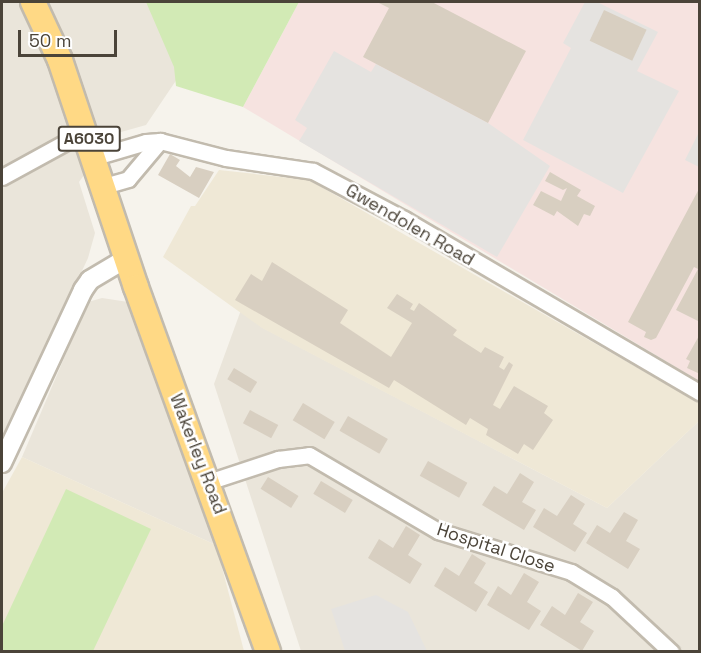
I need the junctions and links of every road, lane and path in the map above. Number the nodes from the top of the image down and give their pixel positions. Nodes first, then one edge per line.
1 (33, 2) edge
2 (86, 131) junction
3 (160, 141) junction
4 (95, 157) junction
5 (2, 177) edge
6 (104, 186) junction
7 (127, 258) junction
8 (699, 393) edge
9 (2, 463) edge
10 (208, 482) junction
11 (268, 651) edge
12 (671, 651) edge

1 - 2 highway, A6030
2 - 4 highway, A6030
2 - 5 street
3 - 4 street, Gwendolen Road
3 - 6 street
3 - 8 street, Gwendolen Road
4 - 6 highway, A6030
6 - 7 highway, A6030
7 - 9 street
7 - 10 highway, Wakerley Road / A6030
10 - 11 highway, Wakerley Road / A6030
10 - 12 street, Hospital Close

